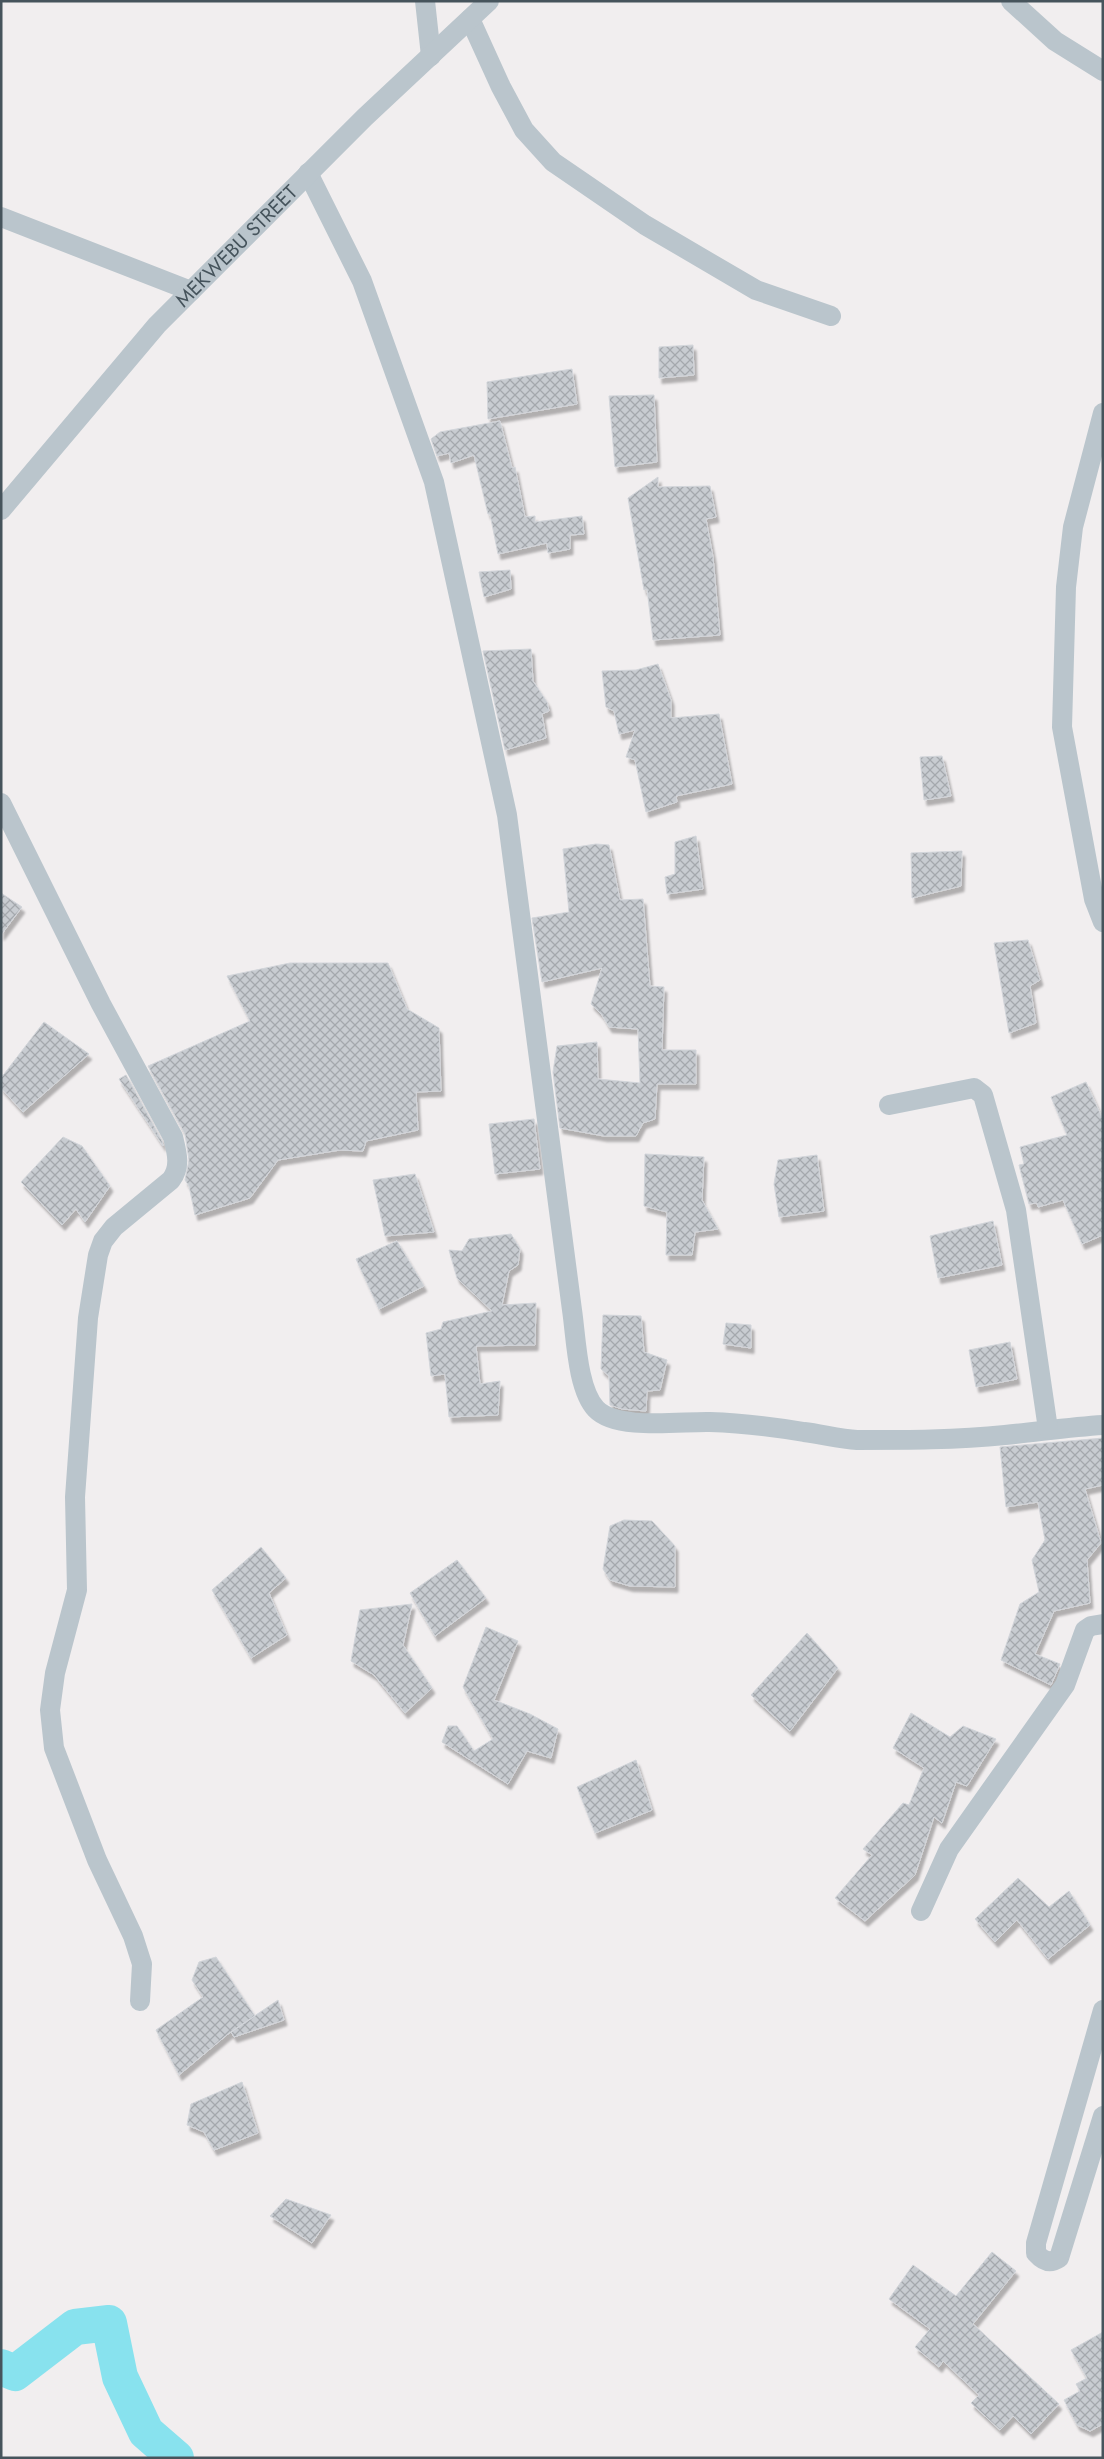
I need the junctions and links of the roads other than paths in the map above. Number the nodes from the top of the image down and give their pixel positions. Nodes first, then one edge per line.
1 (425, 1) edge
2 (489, 1) edge
3 (1011, 1) edge
4 (470, 19) junction
5 (431, 56) junction
6 (1103, 72) edge
7 (308, 173) junction
8 (1, 217) edge
9 (191, 291) junction
10 (831, 316) dead end
11 (1103, 414) edge
12 (1, 510) edge
13 (1, 803) edge
14 (1103, 922) edge
15 (889, 1105) dead end
16 (1103, 1425) edge
17 (1048, 1429) junction
18 (1103, 1624) edge
19 (921, 1911) dead end
20 (140, 2001) dead end
21 (1103, 2010) edge
22 (1103, 2116) edge

1 - 5 street
2 - 4 street, MEKWEBU STREET
3 - 6 street
4 - 5 street, MEKWEBU STREET
4 - 10 street
5 - 7 street, MEKWEBU STREET
7 - 9 street, MEKWEBU STREET
7 - 17 street
8 - 9 street
9 - 12 street, MEKWEBU STREET
11 - 14 street
13 - 20 street
15 - 17 street
16 - 17 street
18 - 19 street
21 - 22 street

